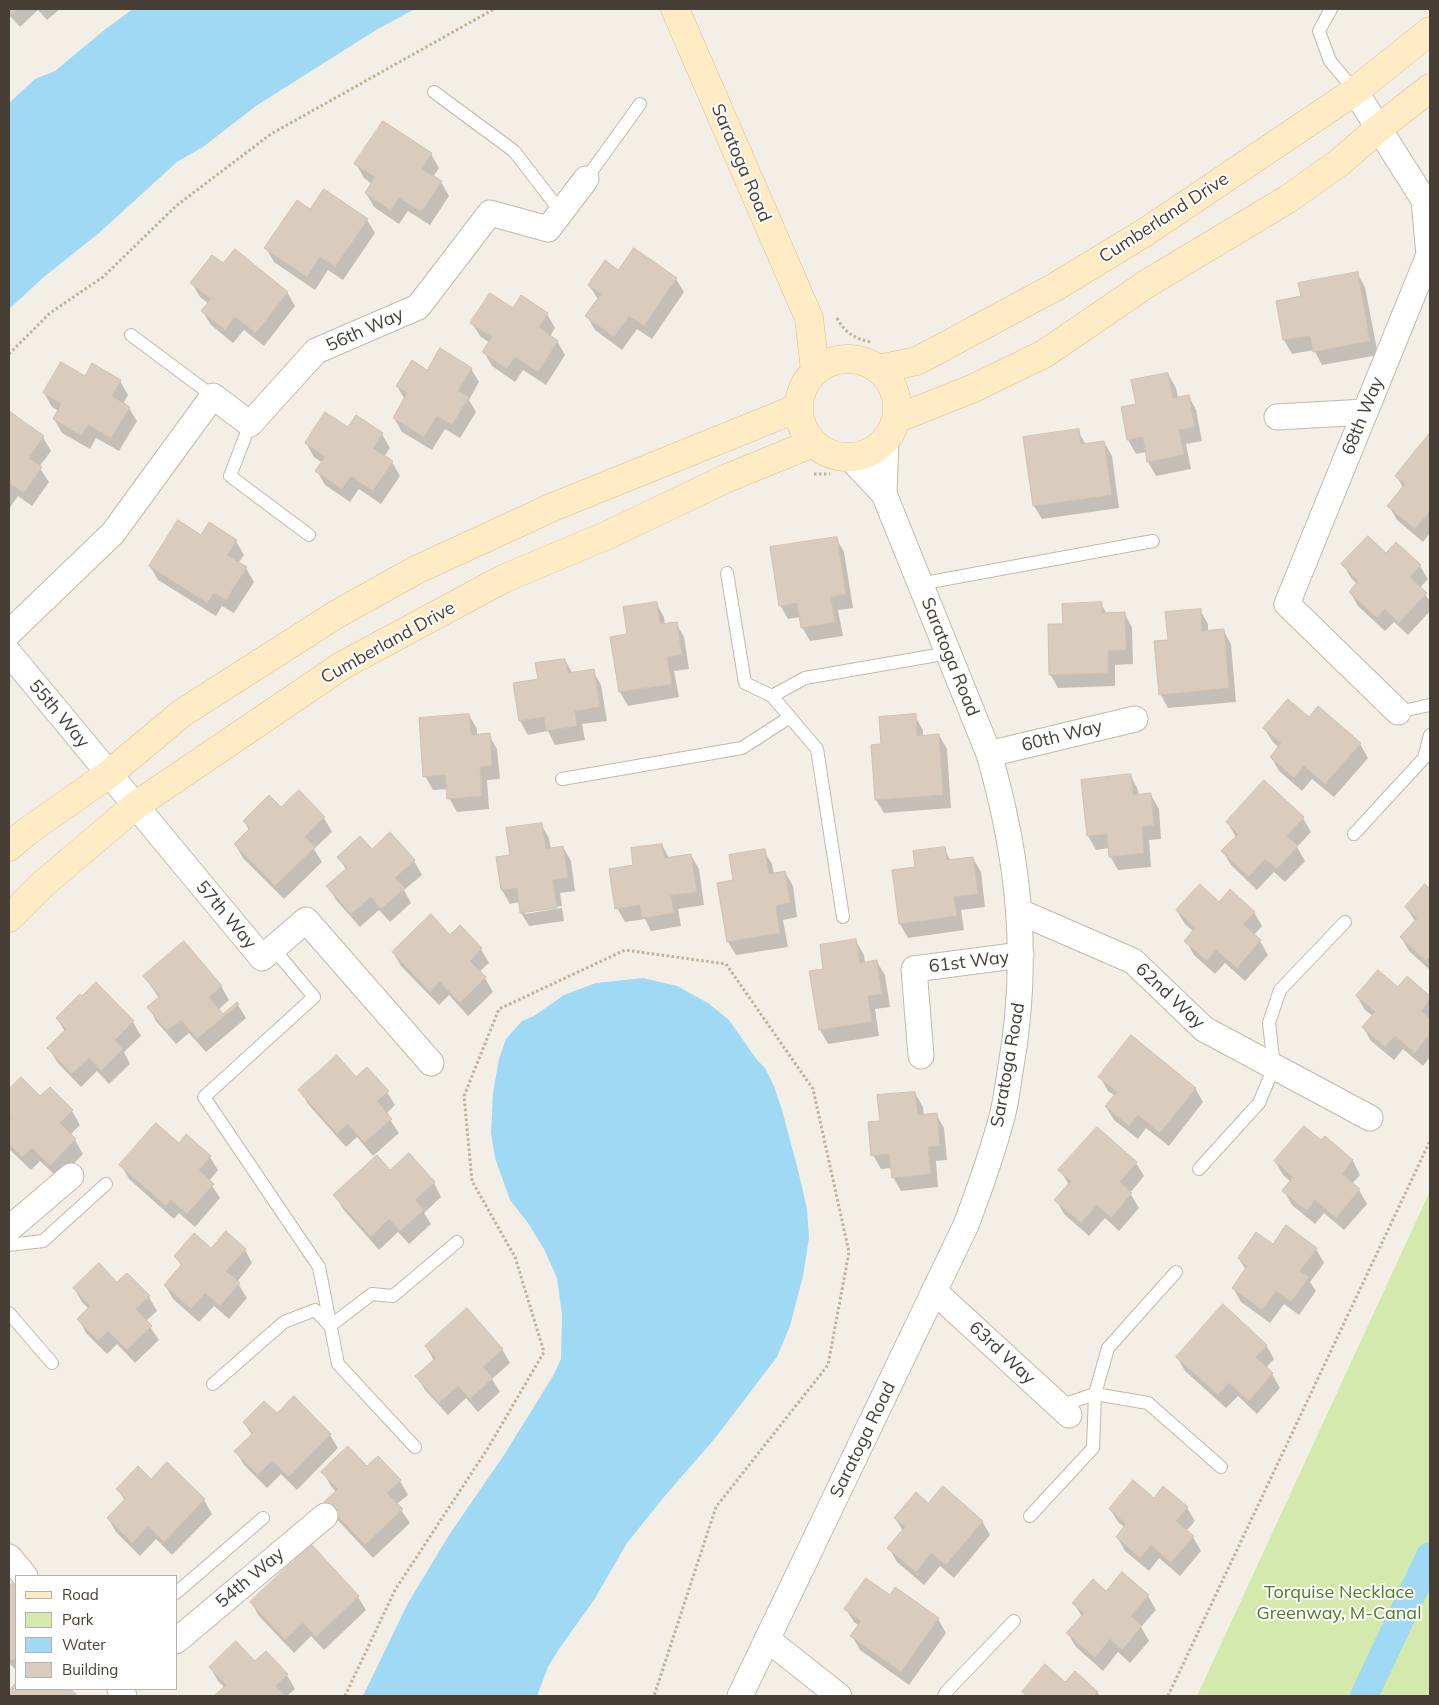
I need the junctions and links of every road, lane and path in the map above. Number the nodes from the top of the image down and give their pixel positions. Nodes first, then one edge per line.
1 (494, 9) edge
2 (675, 9) edge
3 (1331, 9) edge
4 (1430, 31) edge
5 (1430, 88) edge
6 (1355, 91) junction
7 (434, 92) dead end
8 (640, 104) dead end
9 (1379, 128) junction
10 (586, 179) joint
11 (561, 212) junction
12 (1430, 255) edge
13 (809, 318) junction
14 (131, 335) dead end
15 (9, 354) edge
16 (853, 358) junction
17 (878, 369) junction
18 (815, 371) junction
19 (213, 396) junction
20 (798, 408) junction
21 (1365, 412) junction
22 (1277, 417) dead end
23 (250, 424) junction
24 (891, 428) junction
25 (812, 443) junction
26 (841, 466) junction
27 (808, 474) dead end
28 (884, 494) junction
29 (309, 535) dead end
30 (1153, 541) dead end
31 (727, 573) dead end
32 (919, 584) junction
33 (9, 633) edge
34 (9, 653) edge
35 (949, 653) junction
36 (772, 696) junction
37 (1430, 705) edge
38 (1398, 712) joint
39 (790, 717) junction
40 (1135, 719) dead end
41 (1430, 735) edge
42 (989, 754) junction
43 (109, 774) junction
44 (562, 779) dead end
45 (136, 806) junction
46 (1354, 834) dead end
47 (9, 847) edge
48 (1020, 912) junction
49 (843, 917) dead end
50 (9, 918) edge
51 (1345, 922) dead end
52 (273, 948) junction
53 (1021, 955) junction
54 (922, 1056) dead end
55 (431, 1064) dead end
56 (1274, 1066) junction
57 (1370, 1118) dead end
58 (1430, 1141) edge
59 (1198, 1169) dead end
60 (71, 1176) dead end
61 (106, 1184) dead end
62 (9, 1229) edge
63 (457, 1242) dead end
64 (9, 1245) edge
65 (1176, 1272) dead end
66 (934, 1291) junction
67 (9, 1312) edge
68 (330, 1326) junction
69 (52, 1363) dead end
70 (213, 1384) dead end
71 (1095, 1394) junction
72 (1064, 1410) joint
73 (415, 1447) dead end
74 (1221, 1467) dead end
75 (324, 1516) dead end
76 (1030, 1516) dead end
77 (263, 1518) dead end
78 (9, 1558) edge
79 (24, 1575) edge
80 (178, 1592) edge
81 (1014, 1621) dead end
82 (178, 1639) edge
83 (767, 1639) junction
84 (345, 1696) edge
85 (654, 1696) edge
86 (740, 1696) edge
87 (839, 1696) edge
88 (944, 1696) edge
89 (1168, 1696) edge

1 - 15 path
2 - 13 street, Saratoga Road
3 - 6 lane
4 - 6 street, Cumberland Drive
5 - 9 street
6 - 9 street, 68th Way
6 - 17 street, Cumberland Drive
7 - 11 lane
8 - 10 lane
9 - 12 street, 68th Way
9 - 24 street
10 - 11 street, 56th Way
11 - 23 street, 56th Way
12 - 21 street, 68th Way
13 - 16 street, Saratoga Road
13 - 18 street, Saratoga Road
14 - 19 lane
16 - 17 street
16 - 18 street
17 - 24 street
18 - 20 street
19 - 23 street
19 - 33 street
20 - 25 street
20 - 43 street
21 - 22 street
21 - 38 street, 68th Way
23 - 29 lane
24 - 26 street
24 - 28 street, Saratoga Road
25 - 26 street
25 - 45 street, Cumberland Drive
26 - 27 path
26 - 28 street, Saratoga Road
28 - 32 street, Saratoga Road
30 - 32 lane
31 - 36 lane
32 - 35 street, Saratoga Road
34 - 43 street, 55th Way
35 - 36 lane
35 - 42 street, Saratoga Road
36 - 39 lane
37 - 38 lane
39 - 44 lane
39 - 49 lane
40 - 42 street, 60th Way
41 - 46 lane
42 - 48 street, Saratoga Road
43 - 45 street, 57th Way
43 - 47 street
45 - 50 street, Cumberland Drive
45 - 52 street, 57th Way
48 - 53 street, Saratoga Road
48 - 56 street, 62nd Way
51 - 56 lane
52 - 55 street, 57th Way
52 - 68 lane
53 - 54 street, 61st Way
53 - 66 street, Saratoga Road
56 - 57 street, 62nd Way
56 - 59 lane
58 - 89 path
60 - 62 street
61 - 64 lane
63 - 68 lane
65 - 71 lane
66 - 72 street, 63rd Way
66 - 83 street, Saratoga Road
67 - 69 lane
68 - 70 lane
68 - 73 lane
71 - 72 lane
71 - 74 lane
71 - 76 lane
75 - 82 street, 54th Way
77 - 80 lane
78 - 79 street
81 - 88 lane
83 - 86 street, Saratoga Road
83 - 87 street
84 - 85 path

